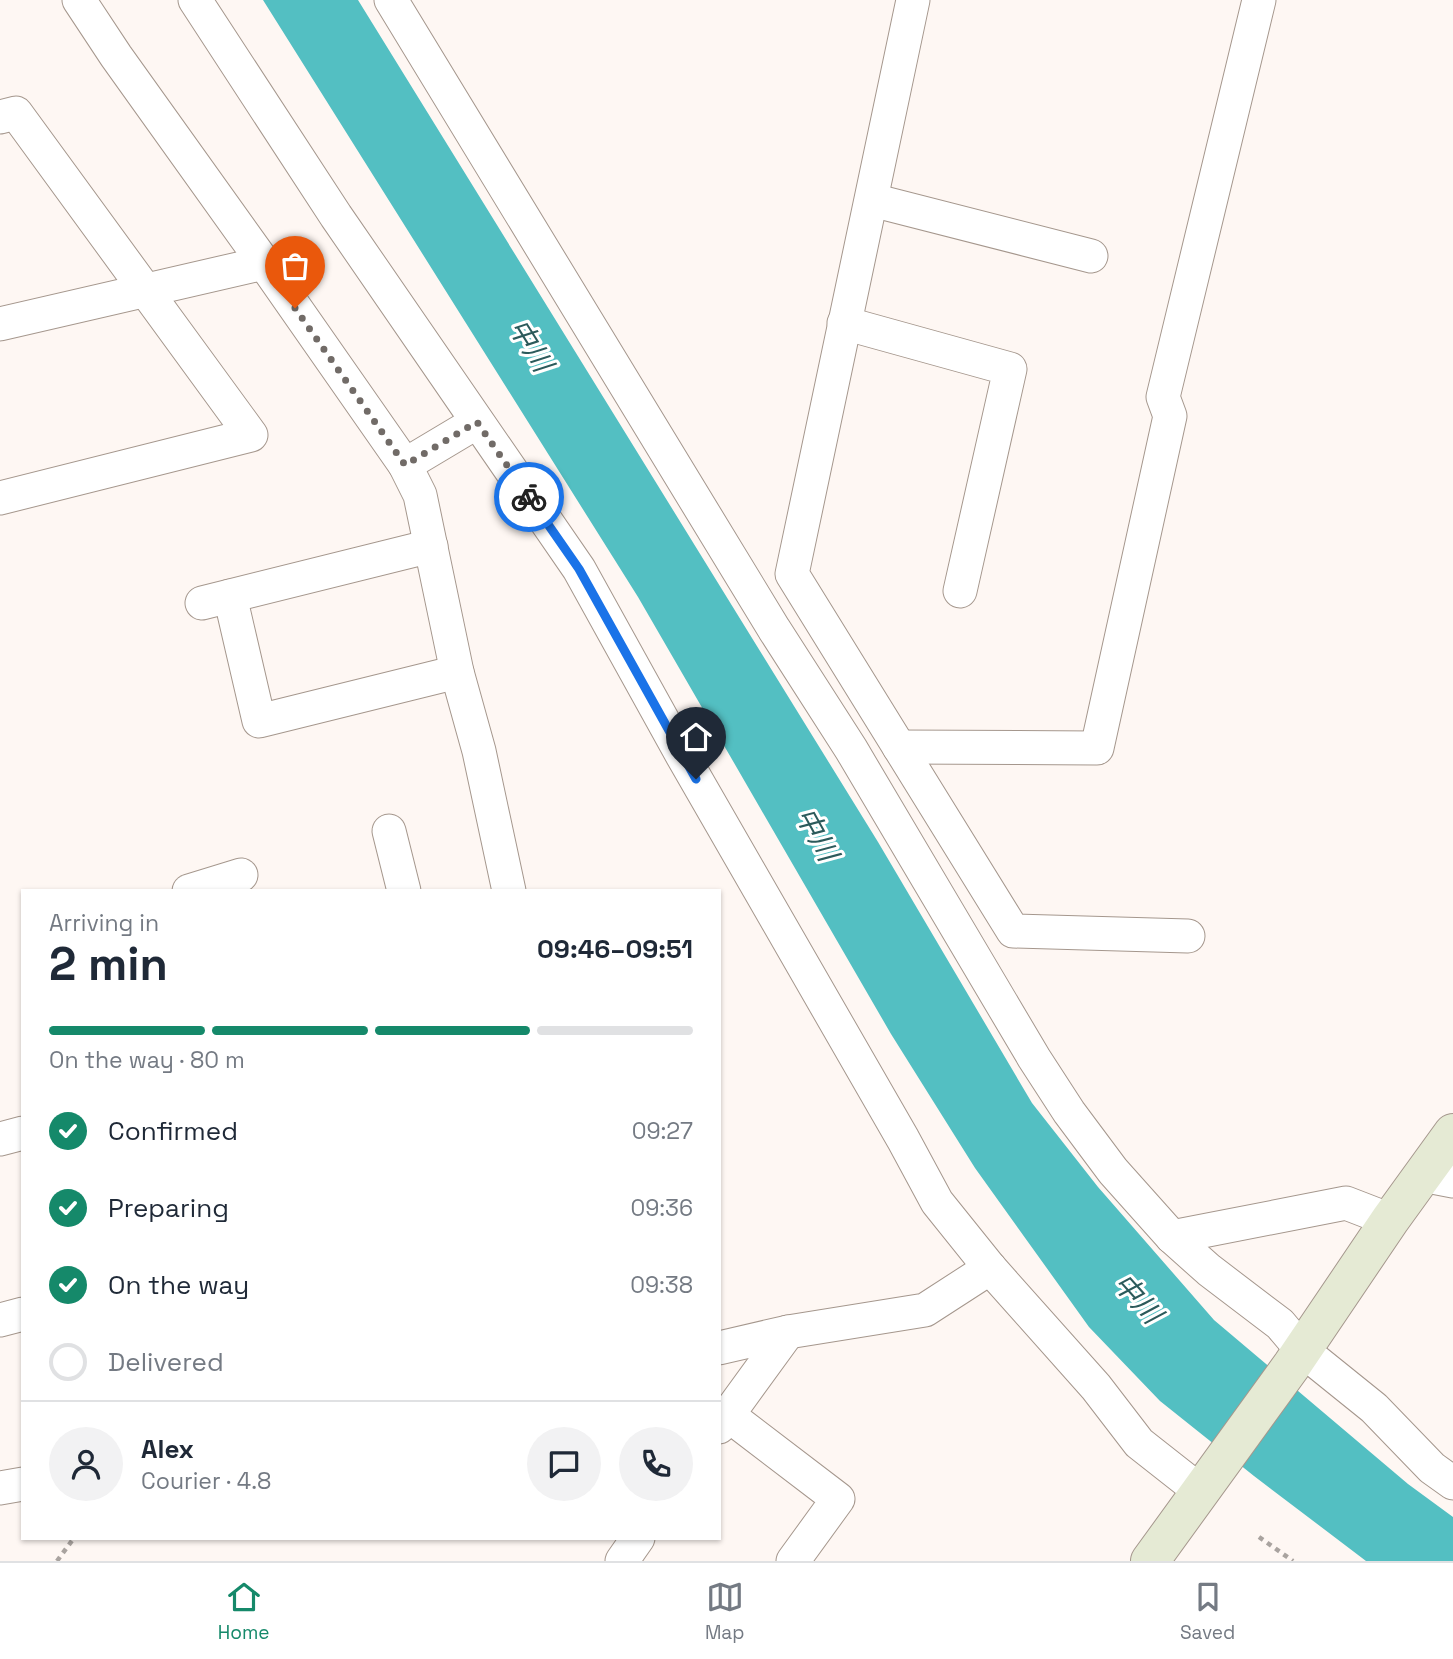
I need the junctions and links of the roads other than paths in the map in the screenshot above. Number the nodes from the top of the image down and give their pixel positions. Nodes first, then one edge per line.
1 (79, 0) edge
2 (195, 0) edge
3 (391, 0) edge
4 (914, 0) edge
5 (1259, 0) edge
6 (0, 117) edge
7 (872, 200) junction
8 (1091, 256) dead end
9 (264, 263) junction
10 (146, 290) junction
11 (844, 323) junction
12 (0, 324) edge
13 (477, 422) junction
14 (405, 465) junction
15 (0, 498) edge
16 (431, 546) junction
17 (960, 592) dead end
18 (457, 671) junction
19 (899, 747) junction
20 (389, 831) dead end
21 (240, 875) dead end
22 (195, 889) edge
23 (404, 889) edge
24 (509, 889) edge
25 (1188, 936) dead end
26 (1453, 1133) edge
27 (21, 1134) edge
28 (0, 1139) edge
29 (1438, 1178) edge
30 (1390, 1220) junction
31 (1172, 1237) junction
32 (990, 1268) junction
33 (21, 1315) edge
34 (0, 1320) edge
35 (788, 1332) junction
36 (721, 1348) edge
37 (1297, 1358) junction
38 (724, 1421) edge
39 (1453, 1483) edge
40 (21, 1484) edge
41 (1203, 1486) junction
42 (0, 1488) edge
43 (637, 1540) edge
44 (1163, 1557) edge
45 (622, 1561) edge
46 (793, 1561) edge

1 - 9 street
2 - 13 street
3 - 31 street
4 - 7 street
5 - 19 street
6 - 10 street
7 - 8 street
7 - 11 street
9 - 10 street
9 - 14 street
10 - 12 street
10 - 15 street
11 - 17 street
11 - 19 street
13 - 14 street
13 - 32 street
14 - 16 street
16 - 18 street
16 - 18 street
18 - 24 street
19 - 25 street
20 - 23 street
21 - 22 street
26 - 29 street
27 - 28 street
29 - 30 street
30 - 31 street
30 - 37 street
31 - 37 street
32 - 35 street
32 - 41 street
33 - 34 street
35 - 36 street
35 - 38 street
37 - 39 street
37 - 41 street
38 - 46 street
40 - 42 street
41 - 44 street
43 - 45 street

